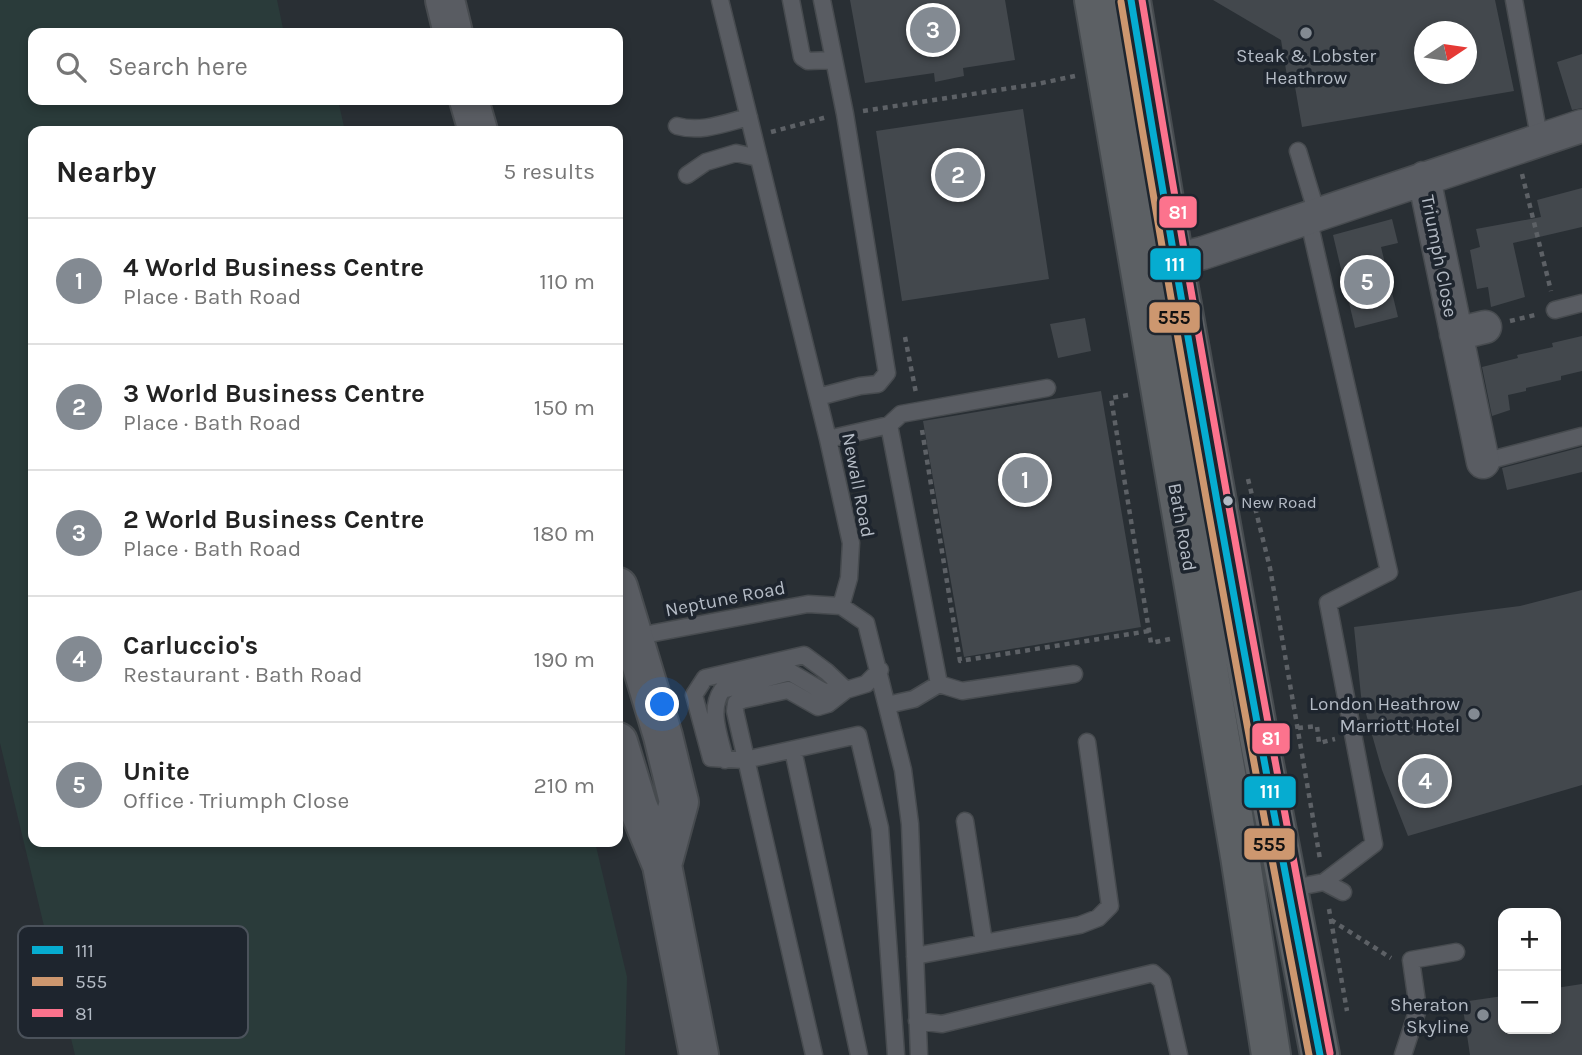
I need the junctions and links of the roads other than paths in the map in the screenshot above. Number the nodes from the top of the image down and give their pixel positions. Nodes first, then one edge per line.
1 (445, 0) edge
2 (720, 0) edge
3 (791, 0) edge
4 (822, 0) edge
5 (1094, 0) edge
6 (1131, 0) edge
7 (1514, 0) edge
8 (452, 28) edge
9 (834, 61) junction
10 (470, 105) edge
11 (749, 117) junction
12 (477, 126) edge
13 (677, 126) dead end
14 (1582, 126) edge
15 (1528, 145) junction
16 (1298, 151) dead end
17 (759, 158) junction
18 (687, 175) dead end
19 (1424, 178) junction
20 (1313, 215) junction
21 (1174, 260) junction
22 (1582, 303) edge
23 (1555, 310) road end
24 (1047, 388) dead end
25 (818, 397) junction
26 (889, 425) junction
27 (1582, 436) edge
28 (828, 439) junction
29 (1483, 462) joint
30 (841, 606) junction
31 (625, 639) edge
32 (880, 670) junction
33 (1074, 674) dead end
34 (939, 684) junction
35 (846, 690) junction
36 (887, 705) junction
37 (1087, 742) dead end
38 (793, 750) junction
39 (623, 759) edge
40 (745, 760) junction
41 (726, 761) junction
42 (965, 821) dead end
43 (662, 865) junction
44 (1306, 886) junction
45 (1343, 892) dead end
46 (985, 943) junction
47 (1456, 952) dead end
48 (915, 956) junction
49 (917, 1021) junction
50 (1323, 1050) edge
51 (699, 1055) edge
52 (814, 1055) edge
53 (859, 1055) edge
54 (896, 1055) edge
55 (919, 1055) edge
56 (1179, 1055) edge
57 (1271, 1055) edge
58 (1403, 1055) edge

1 - 8 street
2 - 11 lane, Newall Road
3 - 9 lane
4 - 9 lane
5 - 57 highway, Bath Road
6 - 21 highway, Bath Road
7 - 15 lane
9 - 25 lane
10 - 12 street
11 - 13 lane
11 - 17 lane, Newall Road
14 - 15 street
15 - 19 street
16 - 20 lane
17 - 18 lane
17 - 25 lane, Newall Road
19 - 20 street
19 - 29 street, Triumph Close
20 - 21 street
20 - 44 lane
21 - 44 highway, Bath Road
22 - 23 lane
24 - 26 lane
25 - 28 lane, Newall Road
26 - 28 lane
26 - 34 lane
27 - 29 lane
28 - 30 lane, Newall Road
30 - 31 lane, Neptune Road
30 - 32 lane
31 - 43 street
32 - 35 lane
32 - 36 lane
33 - 34 lane
34 - 36 lane
35 - 40 lane
35 - 41 lane
35 - 41 lane
36 - 48 lane
37 - 46 lane
38 - 40 lane
38 - 53 lane
38 - 54 lane
39 - 43 street
40 - 41 lane
40 - 52 lane
42 - 46 lane
43 - 51 street
44 - 45 lane
44 - 50 highway, Bath Road
46 - 48 lane
47 - 58 lane
48 - 49 lane
49 - 55 lane
49 - 56 lane

